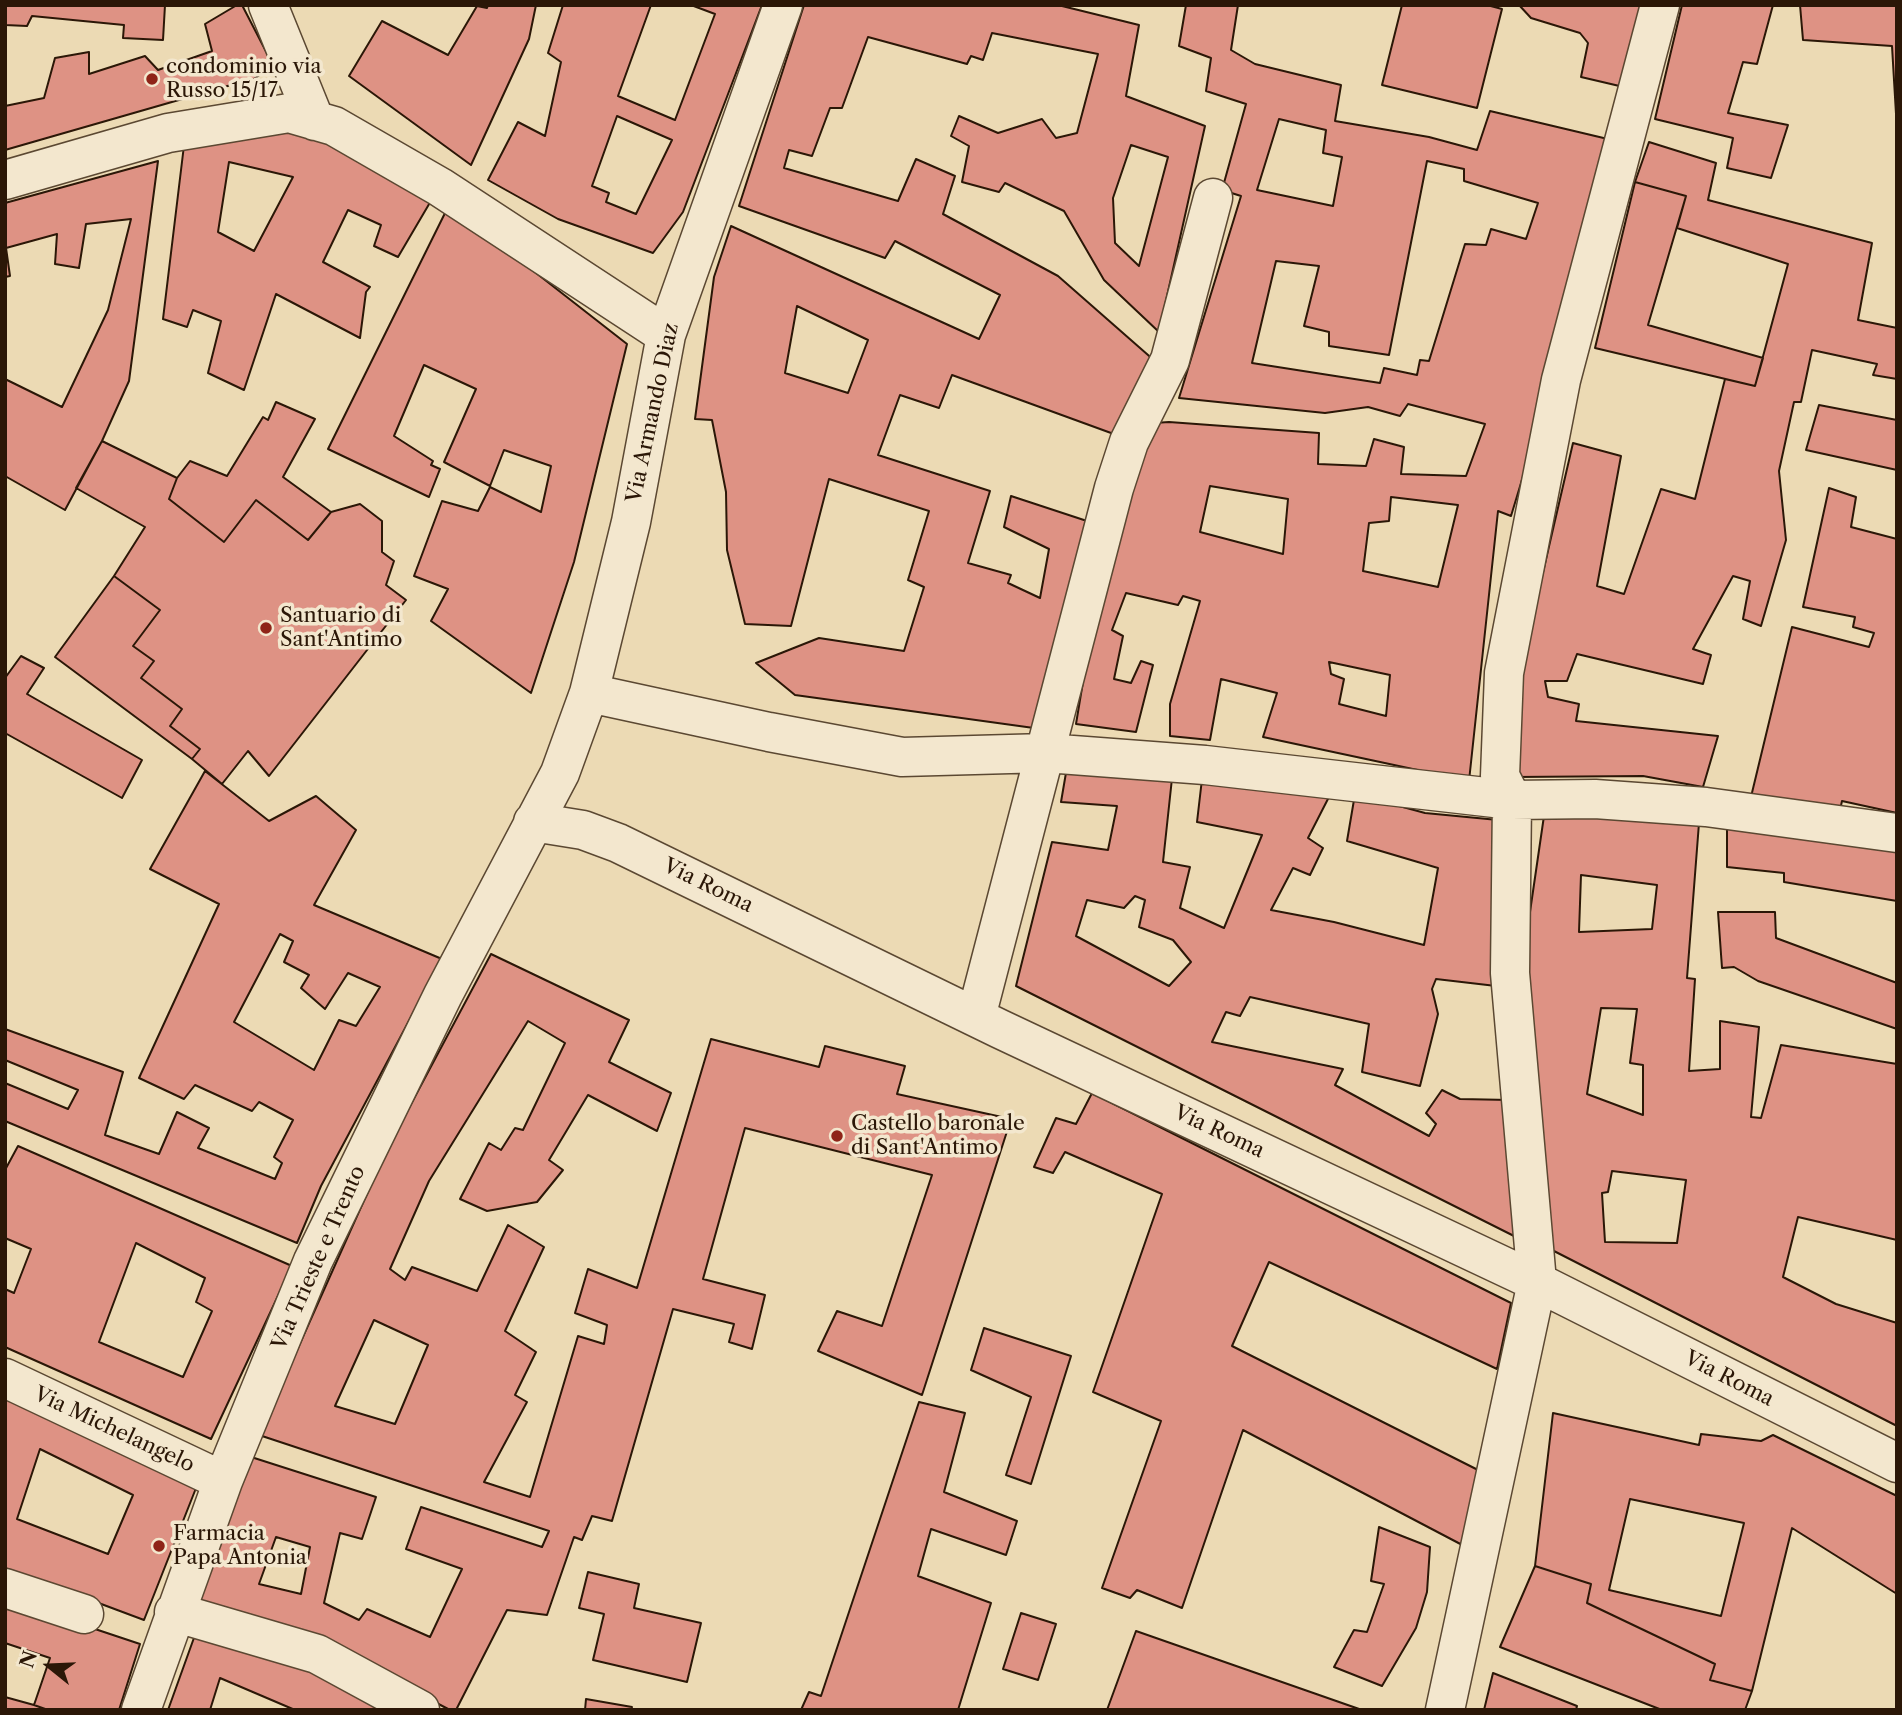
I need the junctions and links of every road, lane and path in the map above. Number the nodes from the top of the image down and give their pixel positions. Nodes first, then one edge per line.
1 (268, 5) edge
2 (783, 5) edge
3 (1660, 5) edge
4 (315, 121) junction
5 (5, 180) edge
6 (1213, 198) dead end
7 (666, 335) junction
8 (589, 693) junction
9 (1046, 753) junction
10 (1511, 800) junction
11 (533, 822) junction
12 (1897, 832) edge
13 (976, 1017) junction
14 (1537, 1282) junction
15 (5, 1378) edge
16 (1897, 1463) edge
17 (223, 1481) junction
18 (5, 1588) edge
19 (174, 1612) junction
20 (84, 1614) dead end
21 (141, 1710) edge
22 (420, 1710) edge
23 (1445, 1710) edge

1 - 4 street
2 - 7 street, Via Armando Diaz
3 - 10 street
4 - 5 street
4 - 7 street
6 - 9 street
7 - 8 street, Via Armando Diaz
8 - 9 street
8 - 11 street, Via Armando Diaz
9 - 10 street
9 - 13 street
10 - 12 street
10 - 14 street
11 - 13 street, Via Roma
11 - 17 street, Via Trieste e Trento
13 - 14 street, Via Roma
14 - 16 street, Via Roma
14 - 23 street
15 - 17 street, Via Michelangelo
17 - 19 street, Via Trieste e Trento
18 - 20 street
19 - 21 street, Via Trieste e Trento
19 - 22 street

